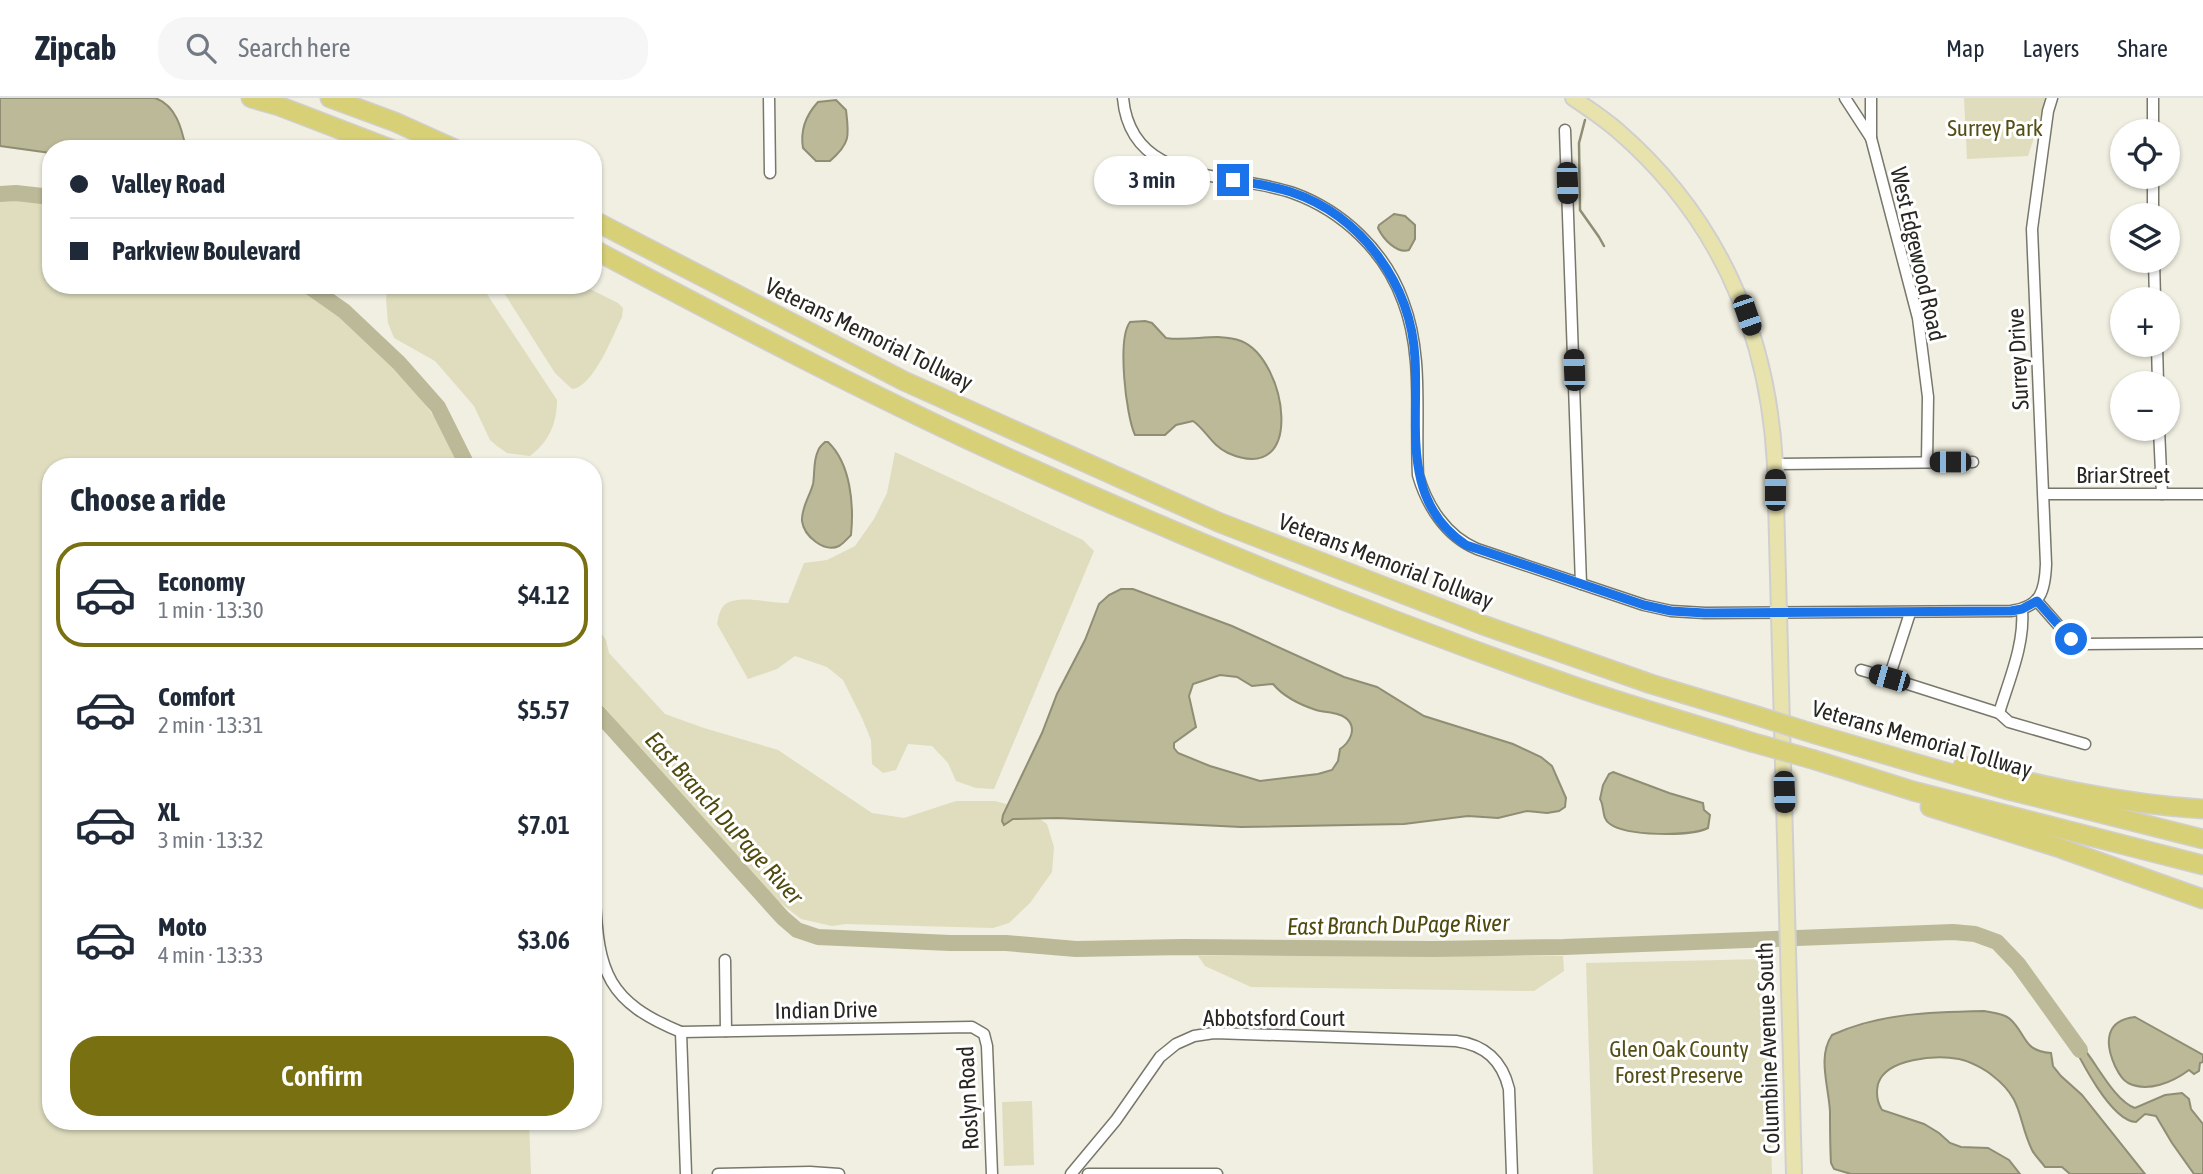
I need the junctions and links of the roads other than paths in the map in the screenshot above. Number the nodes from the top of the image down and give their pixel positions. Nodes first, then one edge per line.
1 (251, 98) edge
2 (330, 98) edge
3 (769, 98) edge
4 (1123, 98) edge
5 (1573, 98) edge
6 (1845, 98) edge
7 (1871, 98) edge
8 (2052, 98) edge
9 (2153, 98) edge
10 (2153, 119) edge
11 (1565, 130) dead end
12 (1871, 138) junction
13 (368, 140) edge
14 (435, 140) edge
15 (770, 173) dead end
16 (602, 225) edge
17 (602, 254) edge
18 (2160, 441) edge
19 (1927, 462) junction
20 (1973, 462) dead end
21 (1775, 464) junction
22 (2044, 494) junction
23 (2162, 494) junction
24 (2203, 494) edge
25 (1581, 584) junction
26 (2037, 601) junction
27 (2022, 609) junction
28 (1910, 612) junction
29 (1778, 613) junction
30 (2203, 643) edge
31 (1861, 670) dead end
32 (1889, 678) junction
33 (1999, 713) junction
34 (1820, 736) junction
35 (2085, 744) dead end
36 (1851, 771) junction
37 (2203, 809) edge
38 (2203, 839) edge
39 (2203, 865) edge
40 (2203, 899) edge
41 (602, 958) edge
42 (725, 961) dead end
43 (972, 1027) joint
44 (726, 1031) junction
45 (681, 1032) junction
46 (686, 1174) edge
47 (718, 1174) edge
48 (839, 1174) edge
49 (992, 1174) edge
50 (1071, 1174) edge
51 (1088, 1174) edge
52 (1217, 1174) edge
53 (1512, 1174) edge
54 (1794, 1174) edge

1 - 13 highway
2 - 14 highway
3 - 15 street
4 - 25 street
5 - 21 main road, Columbine Avenue South
6 - 12 street
7 - 12 street, West Edgewood Road
8 - 22 street, Surrey Drive
9 - 10 street
11 - 25 street
12 - 19 street, West Edgewood Road
16 - 34 highway, Veterans Memorial Tollway, bridge
17 - 36 highway, bridge
18 - 23 street
19 - 20 street
19 - 21 street
21 - 29 main road, Columbine Avenue South
22 - 23 street, Briar Street
22 - 26 street, Surrey Drive
23 - 24 street, Briar Street
25 - 29 street
26 - 27 street
26 - 30 street
27 - 28 street
27 - 33 street
28 - 29 street
28 - 32 street
29 - 54 main road, Columbine Avenue South
31 - 32 street
32 - 33 street
33 - 35 street
34 - 37 highway
34 - 38 highway, Veterans Memorial Tollway
36 - 39 highway
36 - 40 highway
41 - 45 street
42 - 44 street
43 - 44 street, Indian Drive
43 - 49 street, Roslyn Road
44 - 45 street, Indian Drive
45 - 46 street
47 - 48 street
50 - 53 street, Abbotsford Court
51 - 52 street

